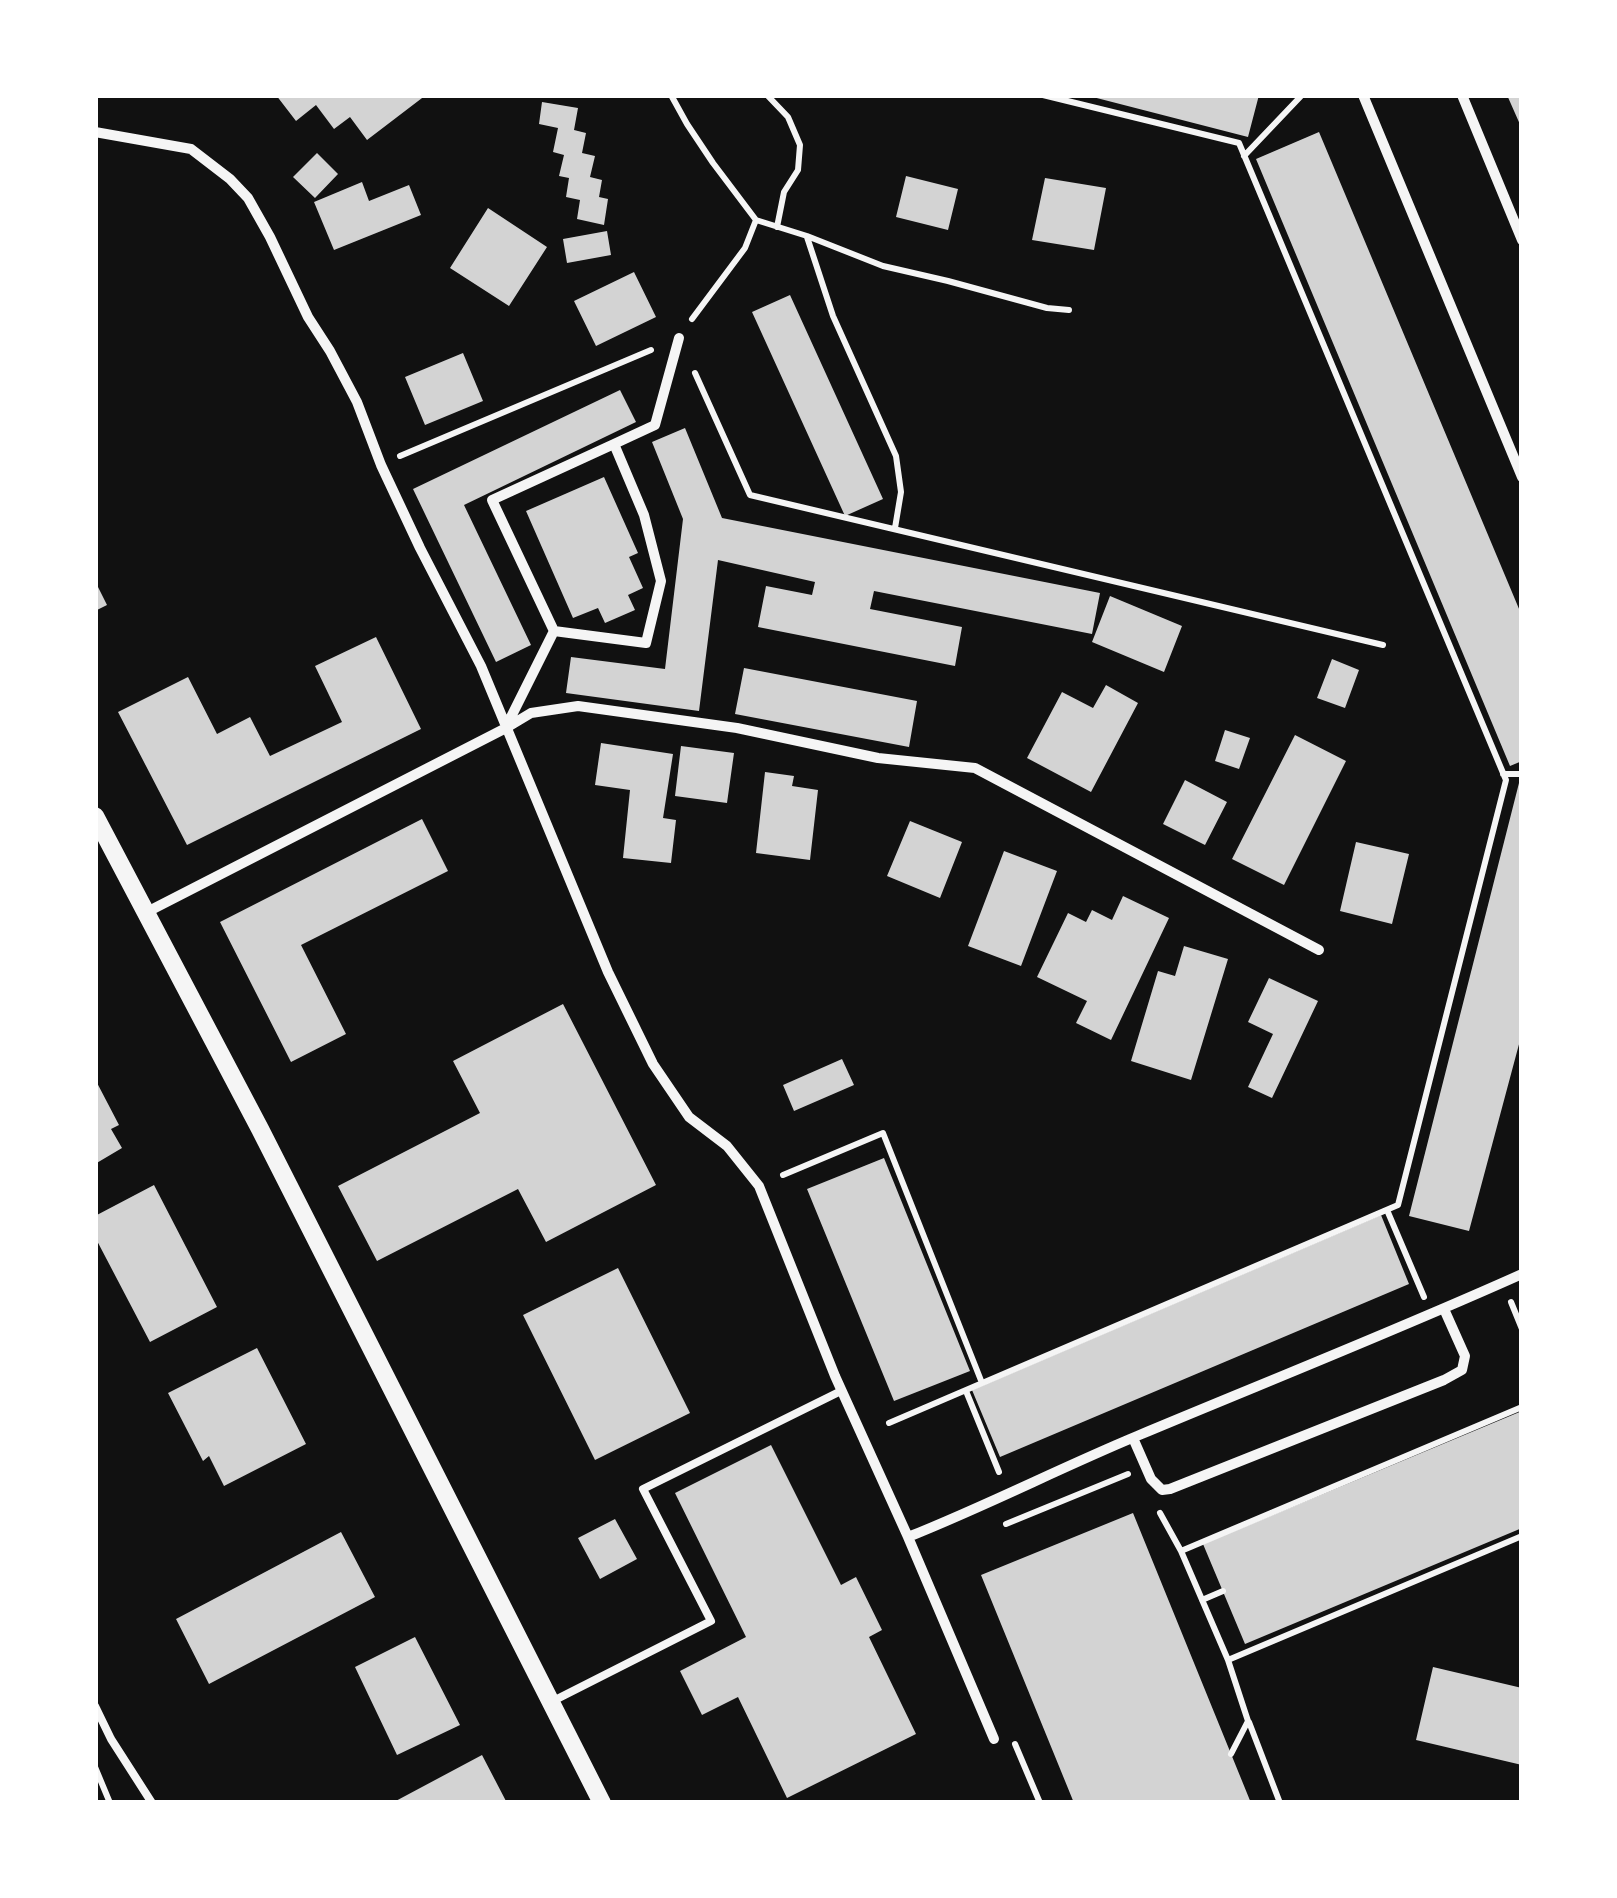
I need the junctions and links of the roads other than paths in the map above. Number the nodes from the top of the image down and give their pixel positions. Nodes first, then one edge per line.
1 (1363, 95) edge
2 (1462, 95) edge
3 (95, 132) edge
4 (1522, 240) edge
5 (679, 338) road end
6 (614, 444) junction
7 (1522, 477) edge
8 (554, 632) junction
9 (506, 728) junction
10 (95, 816) edge
11 (147, 912) junction
12 (1319, 950) dead end
13 (1522, 1274) edge
14 (1444, 1309) junction
15 (842, 1391) junction
16 (1133, 1438) junction
17 (908, 1536) junction
18 (552, 1702) junction
19 (95, 1706) edge
20 (994, 1739) dead end
21 (152, 1803) edge
22 (602, 1803) edge

1 - 7 street
2 - 4 street
3 - 9 street
5 - 6 street
6 - 8 street
6 - 8 street
8 - 9 street
9 - 11 street
9 - 12 street
9 - 15 street
10 - 11 street
11 - 18 street
13 - 14 street
14 - 16 street
14 - 16 street
15 - 17 street
15 - 18 lane
16 - 17 street
17 - 20 street
18 - 22 street
19 - 21 lane

